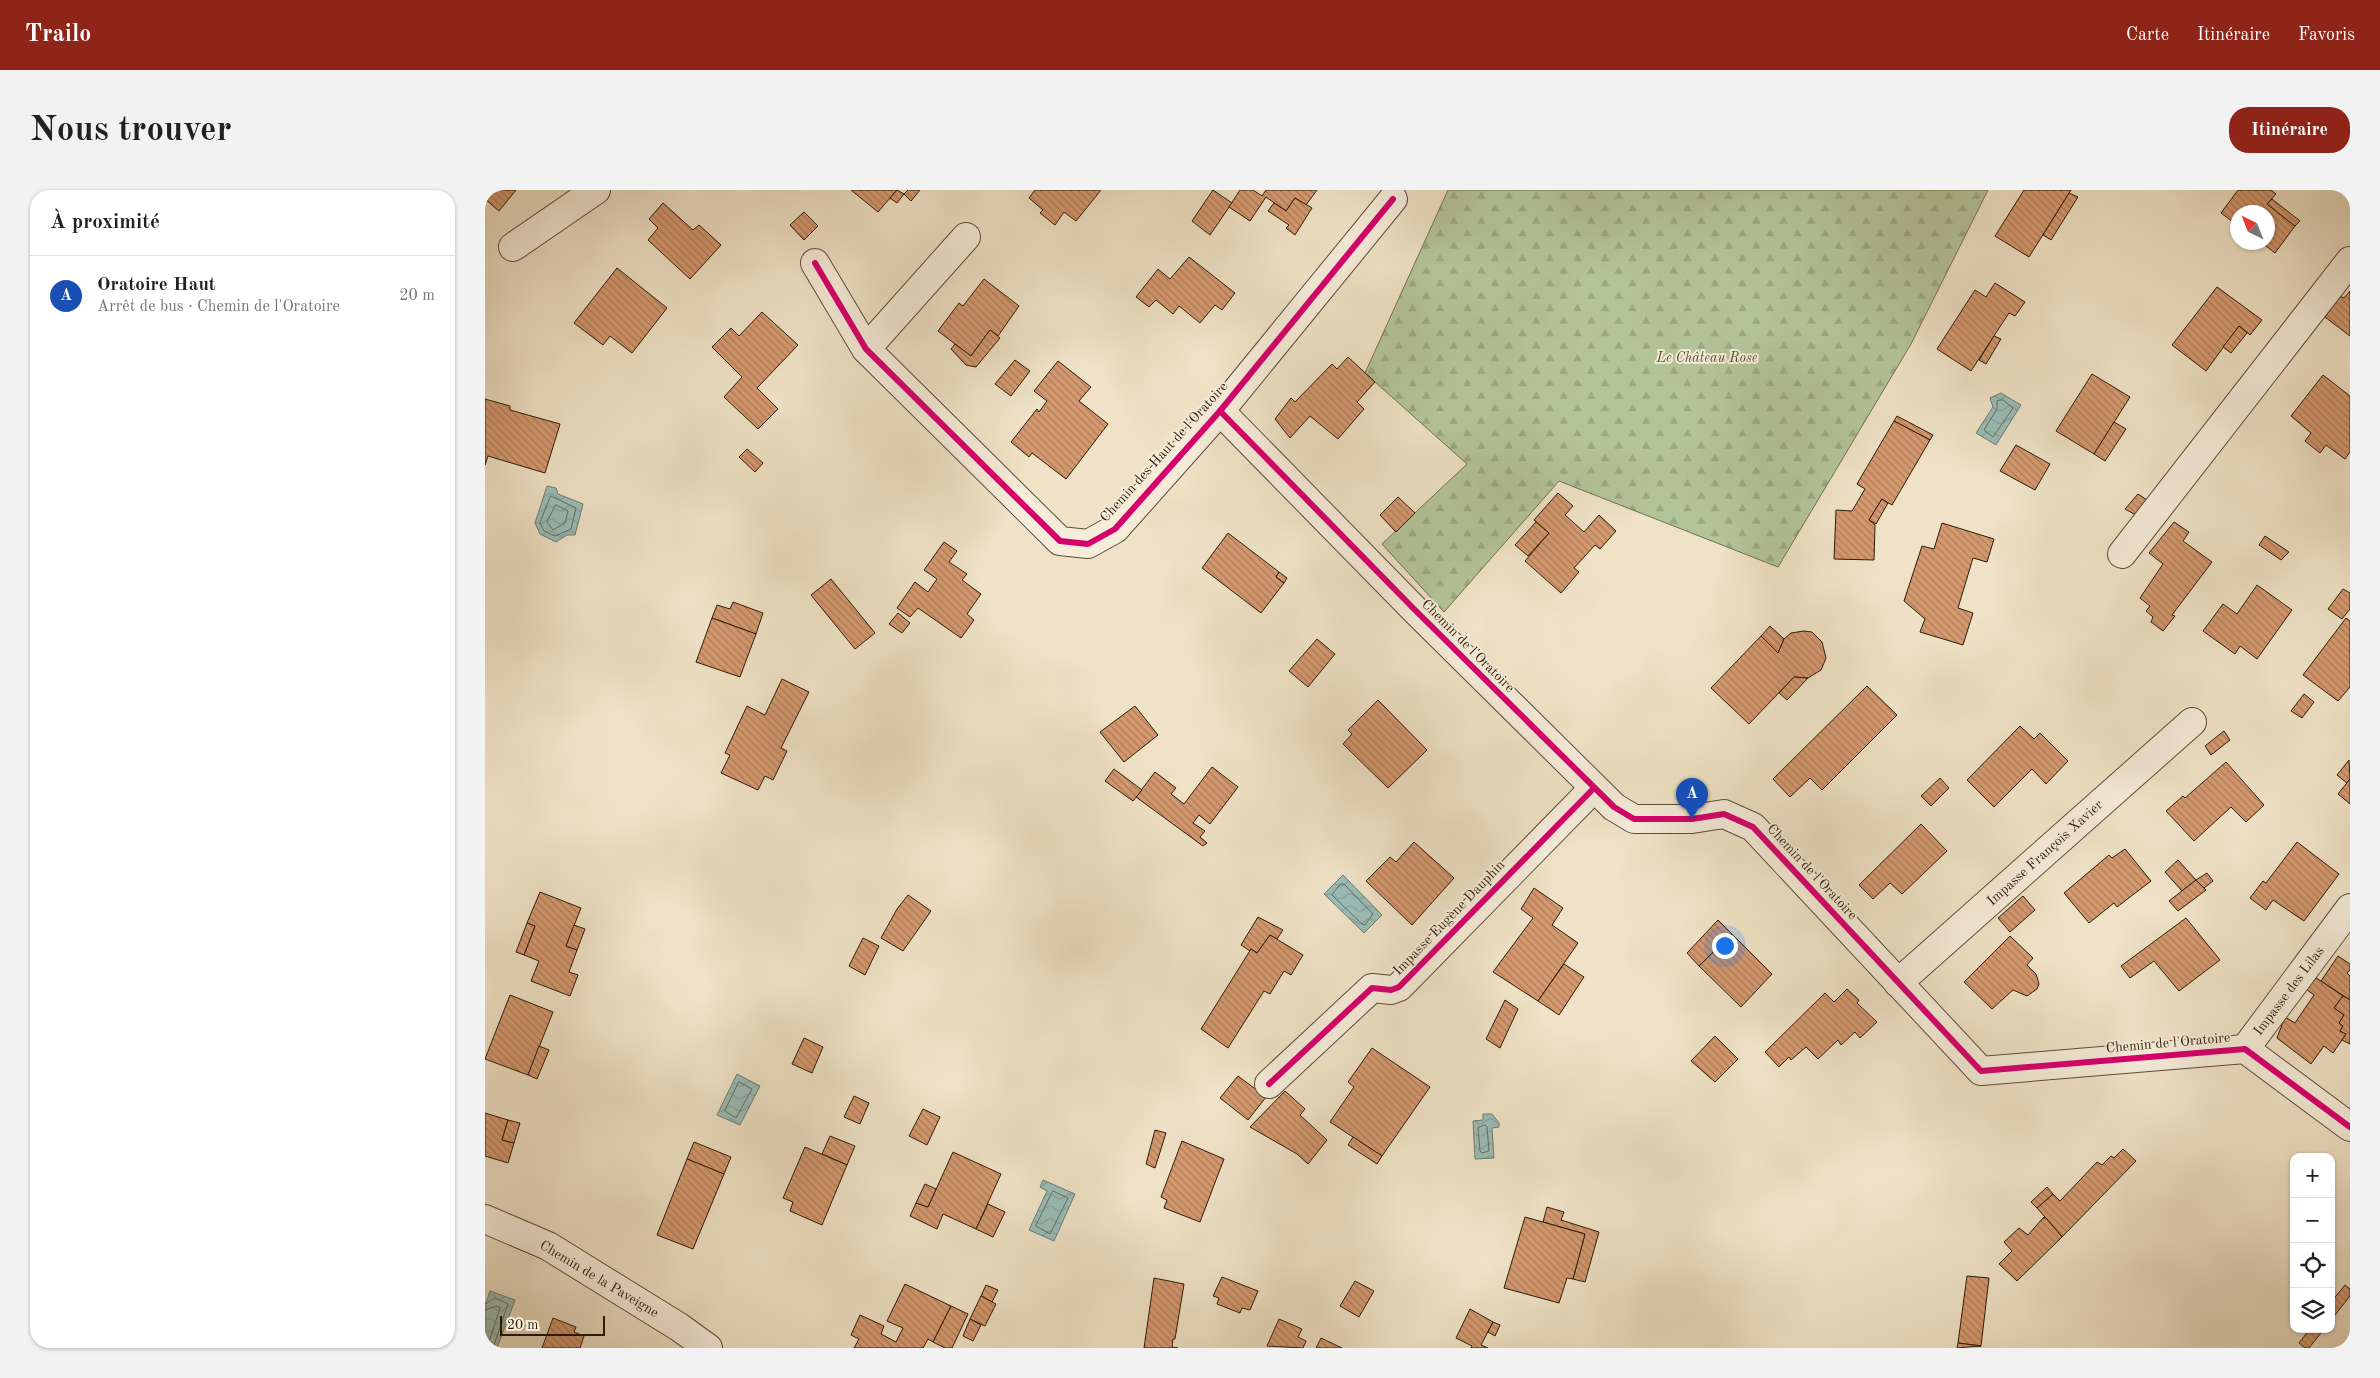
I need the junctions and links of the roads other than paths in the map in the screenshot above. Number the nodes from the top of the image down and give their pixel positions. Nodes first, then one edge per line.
1 (596, 190) edge
2 (1393, 199) dead end
3 (966, 237) dead end
4 (513, 247) dead end
5 (2350, 261) edge
6 (815, 263) dead end
7 (866, 349) junction
8 (1220, 410) junction
9 (2122, 554) dead end
10 (2192, 722) dead end
11 (1593, 789) junction
12 (2350, 908) edge
13 (1898, 983) junction
14 (2245, 1049) junction
15 (1269, 1084) dead end
16 (2350, 1127) edge
17 (485, 1219) edge
18 (708, 1348) edge

1 - 4 street
2 - 8 street, Chemin des Haut de l'Oratoire
3 - 7 street
5 - 9 street
6 - 7 street, Chemin des Haut de l'Oratoire
7 - 8 street, Chemin des Haut de l'Oratoire
8 - 11 street, Chemin de l'Oratoire
10 - 13 street, Impasse François Xavier
11 - 13 street, Chemin de l'Oratoire
11 - 15 street, Impasse Eugène Dauphin
12 - 14 street, Impasse des Lilas
13 - 14 street, Chemin de l'Oratoire
14 - 16 street, Chemin de l'Oratoire
17 - 18 street, Chemin de la Paveigne

